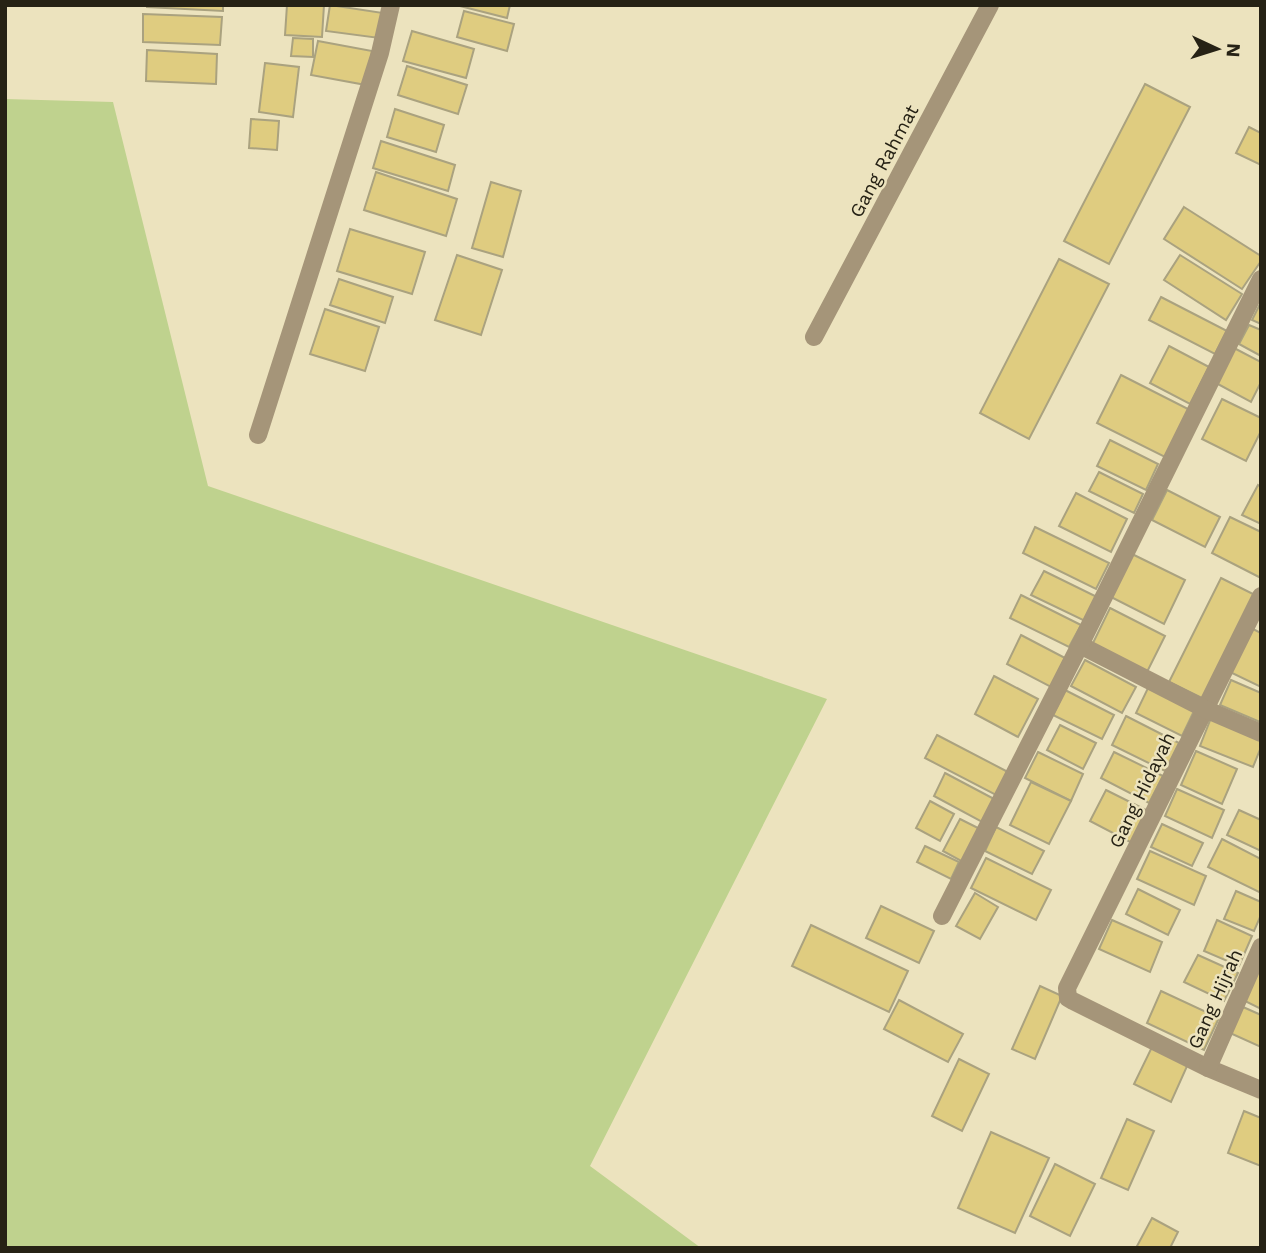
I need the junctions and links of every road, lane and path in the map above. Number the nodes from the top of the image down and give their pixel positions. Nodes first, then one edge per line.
1 (391, 5) edge
2 (990, 5) edge
3 (1261, 279) edge
4 (814, 337) dead end
5 (258, 435) dead end
6 (1261, 596) edge
7 (1080, 645) junction
8 (1205, 709) junction
9 (1261, 733) edge
10 (942, 916) dead end
11 (1261, 947) edge
12 (1208, 1068) junction
13 (1261, 1090) edge

1 - 5 street
2 - 4 street, Gang Rahmat
3 - 7 street
6 - 8 street, Gang Hidayah
7 - 8 street
7 - 10 street
8 - 9 street
8 - 12 street, Gang Hidayah
11 - 12 street, Gang Hijrah
12 - 13 street

